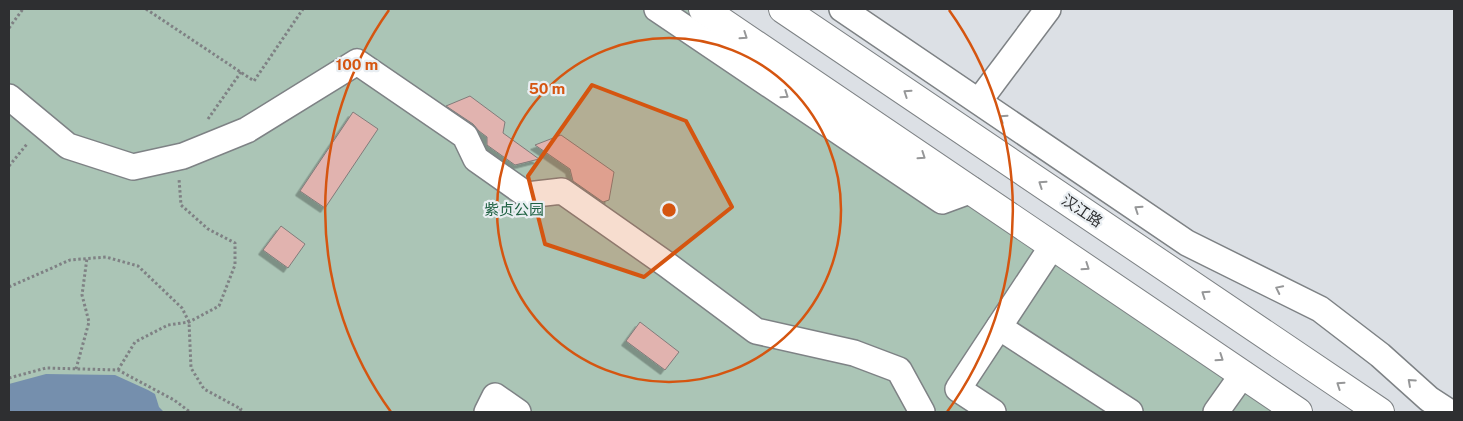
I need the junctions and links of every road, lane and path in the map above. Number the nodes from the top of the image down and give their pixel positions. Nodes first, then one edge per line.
1 (23, 9) edge
2 (146, 9) edge
3 (303, 9) edge
4 (658, 9) edge
5 (703, 9) edge
6 (782, 9) edge
7 (842, 9) edge
8 (1048, 9) edge
9 (9, 28) edge
10 (241, 72) junction
11 (9, 97) edge
12 (979, 102) junction
13 (204, 126) dead end
14 (183, 156) junction
15 (972, 190) junction
16 (1053, 245) junction
17 (87, 258) junction
18 (9, 287) edge
19 (189, 322) junction
20 (999, 327) junction
21 (76, 369) junction
22 (118, 370) junction
23 (1243, 374) junction
24 (9, 378) edge
25 (190, 412) edge
26 (239, 412) edge
27 (487, 412) edge
28 (518, 412) edge
29 (922, 412) edge
30 (993, 412) edge
31 (1130, 412) edge
32 (1216, 412) edge
33 (1298, 412) edge
34 (1380, 412) edge
35 (1449, 412) edge

1 - 9 path
2 - 10 path
3 - 10 path
4 -> 15 street
5 -> 15 main road
34 -> 6 main road, 汉江路
7 - 12 street
8 - 12 street
10 - 13 path
11 - 14 street
35 -> 12 street
14 - 19 path
14 - 29 street
15 - 16 main road
16 - 20 street
16 -> 23 main road
17 - 18 path
17 - 19 path
17 - 21 path
19 - 22 path
19 - 26 path
20 - 30 street
20 - 31 street
21 - 22 path
21 - 24 path
22 - 25 path
23 - 32 street
23 - 33 main road
27 - 28 street

